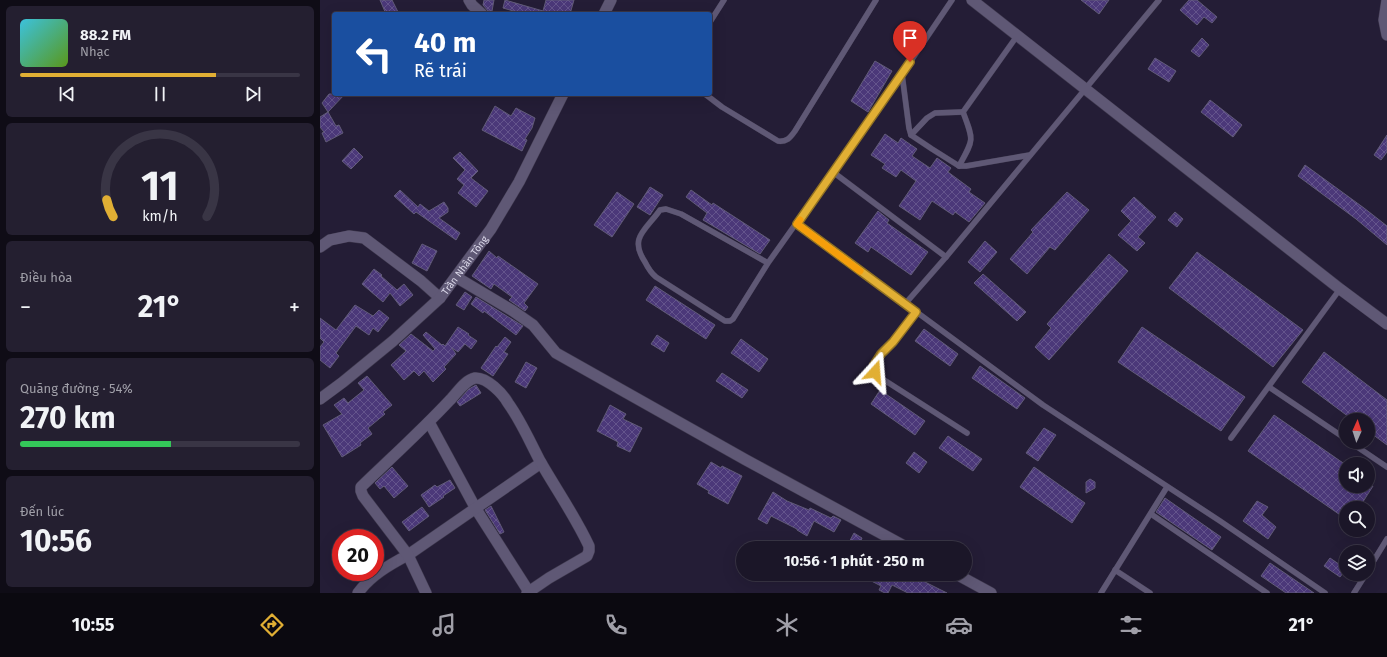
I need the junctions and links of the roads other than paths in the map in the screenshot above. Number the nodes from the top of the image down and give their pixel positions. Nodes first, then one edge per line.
1 (469, 0) edge
2 (611, 0) edge
3 (724, 0) edge
4 (876, 0) edge
5 (952, 0) edge
6 (972, 0) edge
7 (1158, 0) edge
8 (1387, 0) edge
9 (480, 12) edge
10 (605, 12) edge
11 (712, 19) edge
12 (1386, 20) edge
13 (1387, 35) edge
14 (1017, 36) junction
15 (902, 74) junction
16 (1085, 89) junction
17 (562, 96) edge
18 (708, 96) edge
19 (963, 112) junction
20 (911, 135) junction
21 (1030, 155) junction
22 (959, 166) junction
23 (833, 172) junction
24 (797, 224) junction
25 (320, 247) edge
26 (946, 257) junction
27 (768, 263) junction
28 (456, 277) junction
29 (1340, 289) junction
30 (440, 298) junction
31 (905, 304) junction
32 (916, 312) junction
33 (1387, 324) edge
34 (1269, 387) junction
35 (320, 399) edge
36 (429, 422) junction
37 (967, 433) dead end
38 (1339, 434) edge
39 (1231, 438) dead end
40 (1360, 449) edge
41 (541, 462) junction
42 (1387, 467) edge
43 (1167, 487) junction
44 (476, 509) junction
45 (1151, 514) junction
46 (1387, 540) edge
47 (895, 541) edge
48 (408, 555) junction
49 (1375, 559) edge
50 (1115, 570) junction
51 (969, 581) edge
52 (1362, 581) edge
53 (528, 592) edge
54 (358, 593) edge
55 (426, 593) edge
56 (991, 593) edge
57 (1101, 593) edge
58 (1150, 593) edge
59 (1267, 593) edge
60 (1325, 593) edge
61 (1354, 593) edge

1 - 9 street
2 - 10 street
3 - 11 lane
4 - 18 lane
5 - 15 lane
6 - 14 street
7 - 16 lane
8 - 12 street
12 - 13 street
14 - 16 street
14 - 19 lane
15 - 20 lane
15 - 23 lane
16 - 21 lane
16 - 29 street
17 - 28 street, Trần Nhân Tông
19 - 20 lane
19 - 22 lane
20 - 22 lane
21 - 22 lane
21 - 26 lane
23 - 24 lane
23 - 26 lane
24 - 27 lane
24 - 31 lane
25 - 30 street
26 - 31 lane
27 - 27 lane
28 - 30 street, Trần Nhân Tông
28 - 47 street
29 - 33 street
29 - 34 lane
30 - 35 street, Trần Nhân Tông
31 - 32 lane
32 - 37 lane
32 - 43 lane
34 - 38 lane
34 - 39 lane
36 - 41 street
36 - 44 street
36 - 48 street
40 - 42 lane
41 - 44 street
41 - 53 street
43 - 45 lane
43 - 60 lane
44 - 48 street
44 - 53 street
45 - 50 lane
45 - 59 lane
46 - 49 lane
48 - 54 street
48 - 55 street
50 - 57 lane
50 - 58 lane
51 - 56 street
52 - 61 lane

